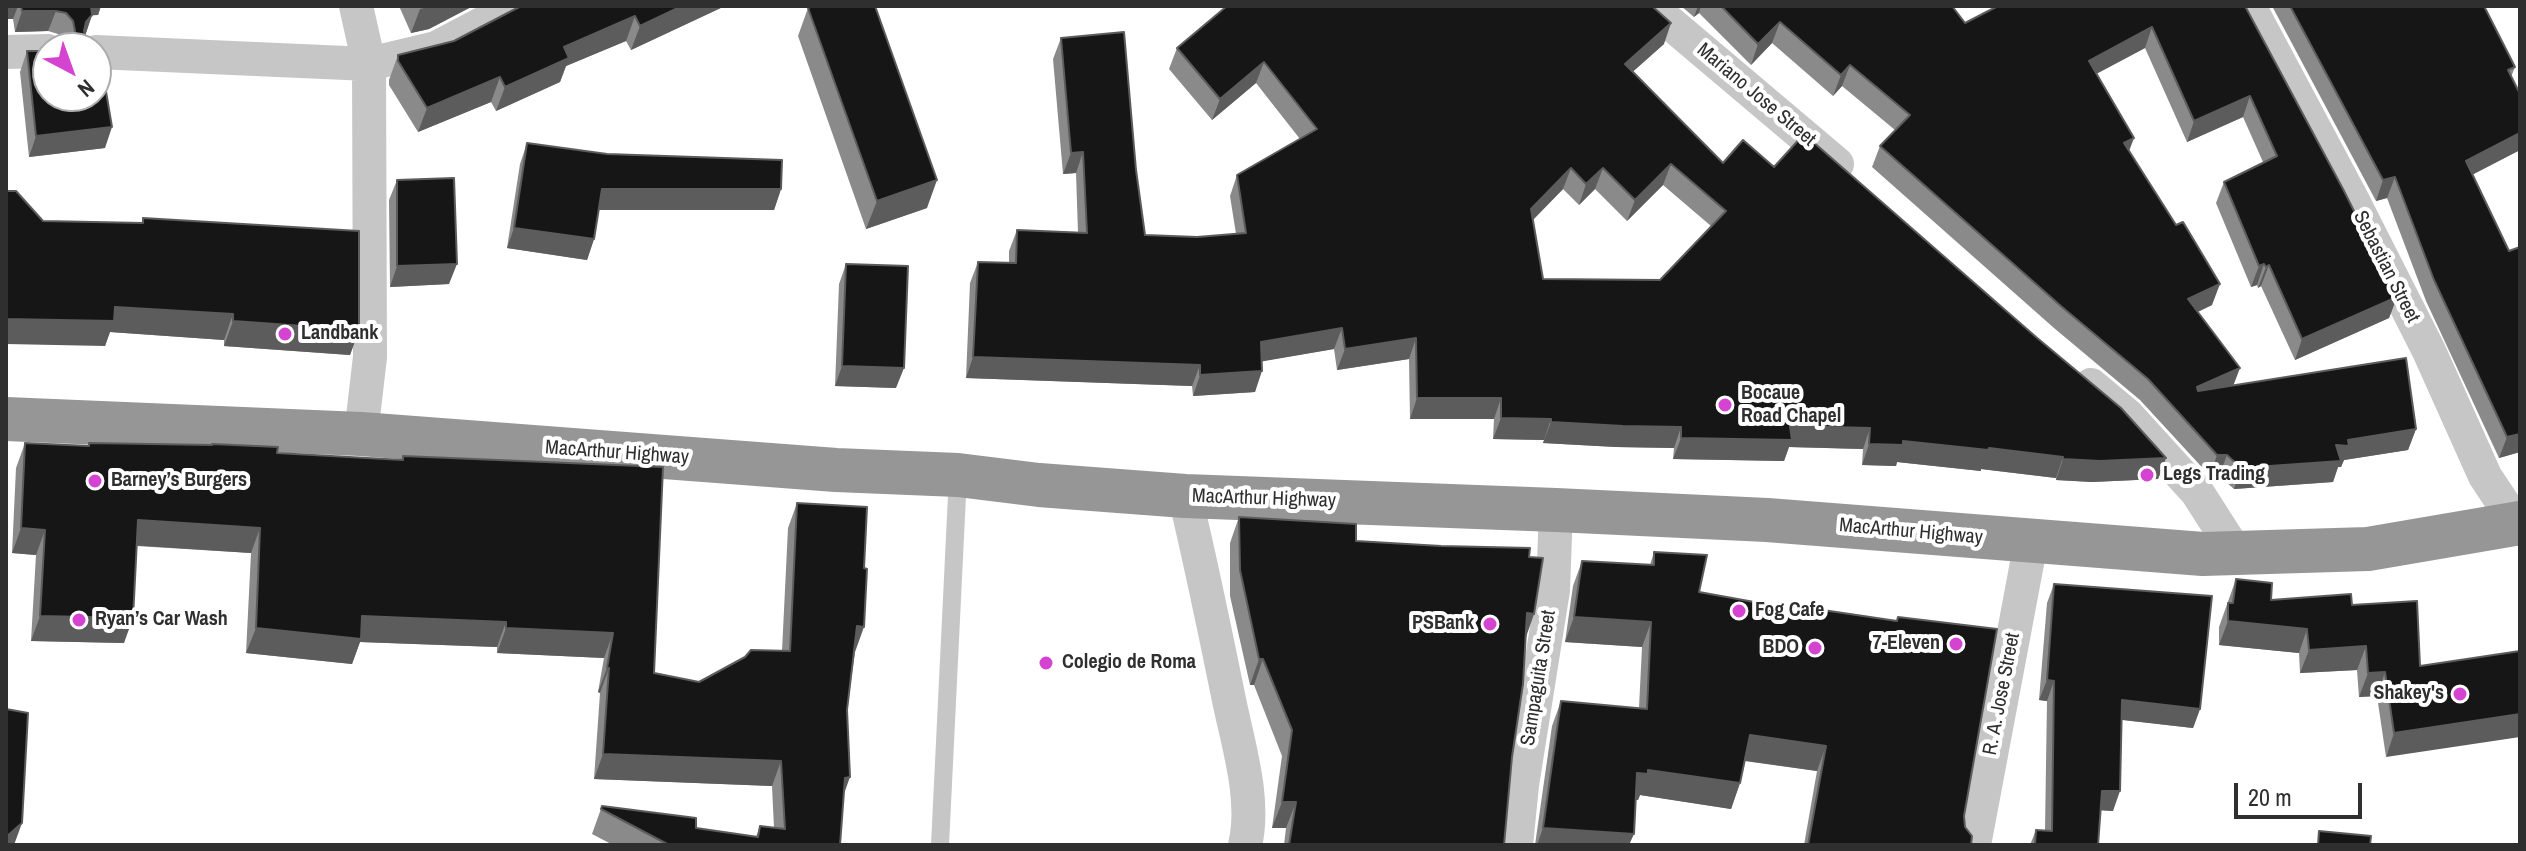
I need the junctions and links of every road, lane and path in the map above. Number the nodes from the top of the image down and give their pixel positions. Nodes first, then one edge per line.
1 (356, 6) edge
2 (516, 6) edge
3 (1650, 6) edge
4 (2249, 6) edge
5 (32, 51) edge
6 (6, 52) edge
7 (112, 53) edge
8 (369, 64) junction
9 (1858, 182) edge
10 (2062, 361) edge
11 (6, 419) edge
12 (361, 434) junction
13 (958, 475) junction
14 (1185, 496) junction
15 (1556, 510) junction
16 (2519, 525) edge
17 (2031, 542) junction
18 (2236, 553) junction
19 (940, 845) edge
20 (1245, 845) edge
21 (1516, 845) edge
22 (1974, 845) edge

1 - 8 street
2 - 8 street
3 - 9 street, Mariano Jose Street
4 - 16 street, Sebastian Street
5 - 6 street
7 - 8 street
8 - 12 street
10 - 18 street
11 - 12 highway, MacArthur Highway
12 - 13 highway, MacArthur Highway
13 - 14 highway, MacArthur Highway
13 - 19 lane
14 - 15 highway, MacArthur Highway
14 - 20 street
15 - 17 highway, MacArthur Highway
15 - 21 street, Sampaguita Street
16 - 18 highway, MacArthur Highway
17 - 18 highway, MacArthur Highway
17 - 22 street, R. A. Jose Street

